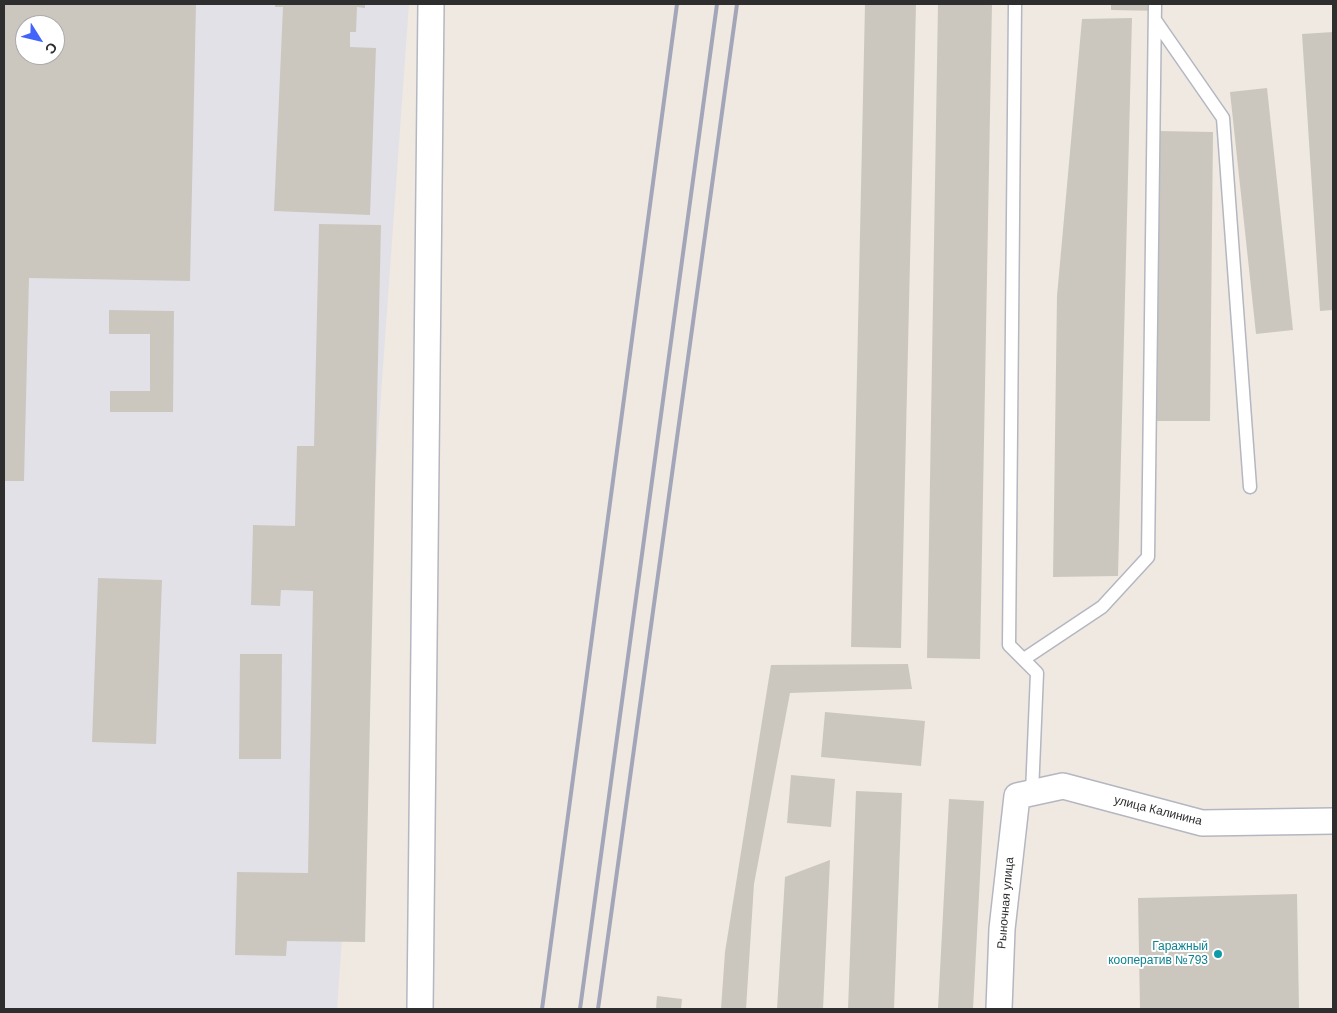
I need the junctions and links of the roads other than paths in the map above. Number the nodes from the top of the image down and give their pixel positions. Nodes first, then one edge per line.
1 (431, 4) edge
2 (1015, 4) edge
3 (1155, 4) edge
4 (1155, 20) junction
5 (1250, 487) dead end
6 (1024, 659) junction
7 (1024, 795) junction
8 (1333, 821) edge
9 (420, 1009) edge
10 (999, 1009) edge

1 - 9 street
2 - 6 lane
3 - 4 lane
4 - 5 lane
4 - 6 lane
6 - 7 lane
7 - 8 street, улица Калинина
7 - 10 street, Рыночная улица

